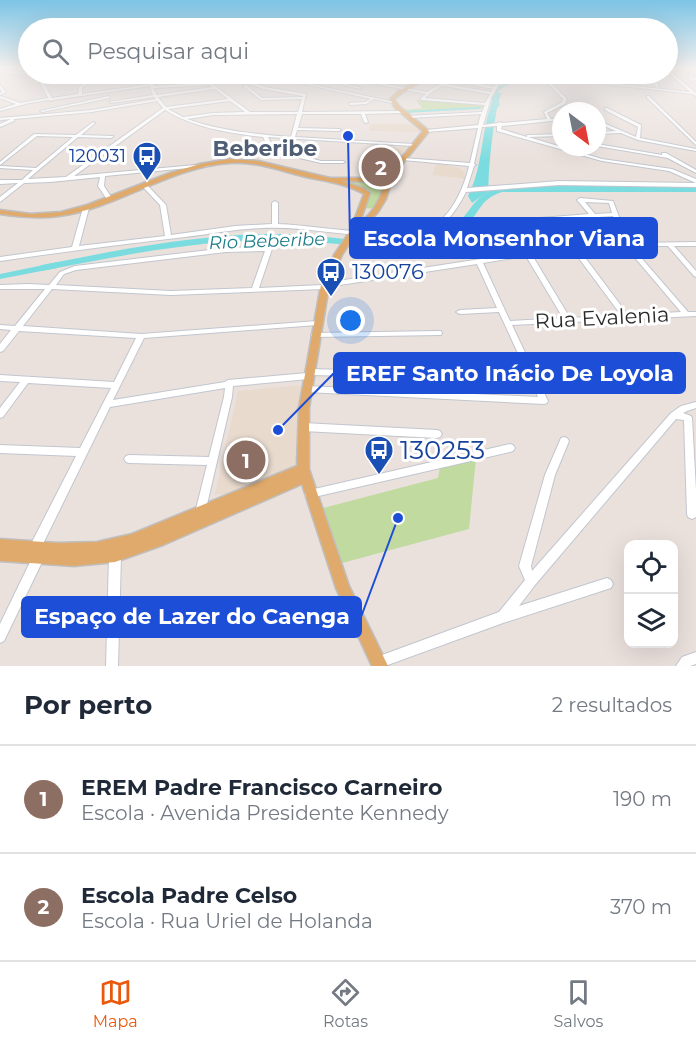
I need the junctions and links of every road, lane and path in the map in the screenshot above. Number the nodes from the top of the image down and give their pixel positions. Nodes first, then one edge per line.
1 (1, 98) edge
2 (62, 98) edge
3 (153, 98) edge
4 (157, 98) joint
5 (227, 98) edge
6 (260, 98) edge
7 (281, 98) edge
8 (304, 98) edge
9 (374, 98) joint
10 (393, 98) edge
11 (424, 98) edge
12 (488, 98) edge
13 (564, 98) edge
14 (649, 98) edge
15 (110, 99) junction
16 (51, 100) joint
17 (230, 100) junction
18 (392, 102) junction
19 (350, 104) dead end
20 (485, 104) junction
21 (18, 105) junction
22 (26, 107) dead end
23 (165, 108) junction
24 (606, 109) dead end
25 (0, 110) edge
26 (103, 110) junction
27 (362, 112) junction
28 (402, 112) junction
29 (300, 113) junction
30 (482, 113) junction
31 (250, 114) junction
32 (32, 115) junction
33 (408, 117) junction
34 (0, 118) edge
35 (17, 118) junction
36 (184, 118) junction
37 (550, 120) joint
38 (93, 123) dead end
39 (366, 123) dead end
40 (498, 123) junction
41 (482, 125) junction
42 (0, 126) edge
43 (606, 126) edge
44 (298, 129) junction
45 (339, 130) dead end
46 (426, 131) junction
47 (619, 132) junction
48 (606, 133) edge
49 (80, 135) junction
50 (552, 135) edge
51 (686, 135) junction
52 (696, 135) edge
53 (266, 136) junction
54 (111, 137) dead end
55 (293, 137) junction
56 (521, 137) junction
57 (638, 139) junction
58 (660, 144) junction
59 (696, 144) edge
60 (413, 145) junction
61 (608, 148) joint
62 (696, 150) edge
63 (668, 156) junction
64 (403, 159) junction
65 (343, 162) dead end
66 (601, 163) junction
67 (0, 165) edge
68 (207, 165) junction
69 (474, 165) junction
70 (36, 170) junction
71 (695, 171) edge
72 (103, 174) junction
73 (681, 174) junction
74 (68, 178) junction
75 (322, 178) junction
76 (348, 179) junction
77 (380, 180) junction
78 (23, 181) junction
79 (0, 182) edge
80 (696, 183) edge
81 (342, 185) junction
82 (145, 186) junction
83 (467, 190) junction
84 (0, 200) edge
85 (110, 200) junction
86 (274, 204) dead end
87 (86, 208) junction
88 (0, 212) edge
89 (358, 214) junction
90 (615, 214) junction
91 (593, 215) junction
92 (373, 217) junction
93 (275, 226) junction
94 (351, 235) junction
95 (168, 237) junction
96 (626, 244) junction
97 (669, 244) junction
98 (696, 244) edge
99 (573, 246) junction
100 (75, 249) junction
101 (543, 251) junction
102 (528, 254) junction
103 (0, 259) edge
104 (479, 262) junction
105 (696, 275) edge
106 (51, 286) junction
107 (325, 286) junction
108 (0, 287) edge
109 (255, 288) junction
110 (502, 310) junction
111 (460, 312) dead end
112 (686, 314) junction
113 (696, 314) edge
114 (625, 316) junction
115 (567, 319) junction
116 (317, 323) junction
117 (508, 323) junction
118 (0, 327) edge
119 (16, 327) junction
120 (438, 333) dead end
121 (315, 335) junction
122 (141, 336) junction
123 (0, 349) edge
124 (432, 367) junction
125 (472, 369) dead end
126 (352, 373) junction
127 (310, 374) junction
128 (0, 378) edge
129 (26, 380) junction
130 (228, 383) junction
131 (433, 383) junction
132 (116, 385) junction
133 (475, 385) dead end
134 (308, 389) junction
135 (5, 402) edge
136 (109, 404) junction
137 (696, 405) edge
138 (0, 415) edge
139 (674, 416) junction
140 (303, 427) junction
141 (437, 434) dead end
142 (564, 441) dead end
143 (510, 448) dead end
144 (0, 449) edge
145 (82, 452) junction
146 (129, 459) dead end
147 (213, 461) junction
148 (304, 473) junction
149 (310, 494) junction
150 (200, 513) junction
151 (692, 514) dead end
152 (0, 545) edge
153 (37, 553) junction
154 (0, 555) edge
155 (115, 556) junction
156 (531, 581) junction
157 (607, 584) dead end
158 (504, 616) junction
159 (0, 637) edge
160 (696, 658) edge
161 (379, 664) edge
162 (112, 666) edge
163 (682, 666) edge

1 - 21 street
2 - 16 street
3 - 15 street
4 - 23 street
4 - 26 street
5 - 17 street
6 - 7 street
8 - 29 street
9 - 18 street
9 - 19 street
10 - 18 main road
11 - 20 street
12 - 20 street
13 - 37 street
14 - 51 street
15 - 26 street
15 - 32 street
16 - 21 street
17 - 23 street
17 - 31 street
18 - 28 main road
20 - 30 street
21 - 25 street
22 - 34 street
23 - 36 street
23 - 74 street
24 - 57 street
26 - 32 street
27 - 28 street
27 - 29 street
27 - 39 street
28 - 33 main road
29 - 31 street
29 - 44 street
30 - 33 street
30 - 41 street
31 - 36 street
32 - 35 street
33 - 46 main road
34 - 35 street
35 - 42 street
36 - 53 street
37 - 40 street
38 - 49 street
40 - 41 street
40 - 56 street
41 - 46 street
41 - 69 street
43 - 47 street
44 - 45 street
44 - 55 street
46 - 60 main road
47 - 48 street
47 - 57 street
49 - 54 street
49 - 67 street
49 - 70 street
50 - 56 street
51 - 52 street
51 - 59 street
53 - 55 street
53 - 65 street
55 - 60 street
56 - 66 street
57 - 58 street
58 - 62 street
58 - 63 street
60 - 64 main road
61 - 63 street
61 - 66 street
63 - 71 street
64 - 69 street
64 - 77 main road
66 - 73 street
67 - 70 street
68 - 72 street
68 - 75 main road
68 - 82 main road
69 - 83 street
70 - 78 street
71 - 73 street
72 - 74 street
72 - 85 street
73 - 80 street
74 - 78 street
75 - 76 main road
75 - 81 main road
76 - 77 main road
76 - 81 main road
77 - 92 main road
78 - 79 street
78 - 84 street
80 - 83 street
81 - 89 main road
82 - 85 main road
82 - 95 street
83 - 94 street
85 - 87 main road
86 - 93 street
87 - 88 main road
87 - 100 street
89 - 92 main road
89 - 94 main road
90 - 91 street
90 - 91 street
90 - 96 street
91 - 101 street
92 - 94 main road
93 - 94 street
93 - 95 street
94 - 107 main road
95 - 100 street
96 - 97 street
96 - 99 street
96 - 112 street
97 - 98 street
97 - 105 street
99 - 101 street
99 - 114 street
100 - 103 street
101 - 102 street
102 - 104 street
102 - 115 street
104 - 107 street
104 - 110 street
106 - 108 street
106 - 109 street
106 - 109 street
106 - 119 street
107 - 109 street
107 - 116 main road
110 - 111 street
110 - 117 street
112 - 113 street, Rua Evalenia
112 - 114 street, Rua Evalenia
114 - 115 street, Rua Evalenia
115 - 117 street, Rua Evalenia
116 - 121 main road
116 - 122 street
117 - 134 street
118 - 119 street
119 - 122 street
119 - 123 street
120 - 121 street
121 - 127 main road
122 - 132 street
124 - 125 street
124 - 126 street
124 - 131 street
126 - 127 street
126 - 131 street
127 - 130 street
127 - 134 main road
128 - 129 street
129 - 132 street
129 - 135 street
130 - 136 street
130 - 147 street
131 - 133 street
132 - 136 street
134 - 140 main road
135 - 138 street
136 - 145 street
137 - 139 street
139 - 151 street
139 - 156 street
140 - 141 street
140 - 148 main road
142 - 156 street
143 - 149 street
144 - 145 street
145 - 153 street
146 - 147 street
147 - 150 street
148 - 149 main road
148 - 150 main road
148 - 155 main road
149 - 161 main road
150 - 153 main road
152 - 153 main road
153 - 154 main road
153 - 155 main road
153 - 159 street
155 - 162 street
156 - 158 street
157 - 158 street
158 - 161 street
160 - 163 street

